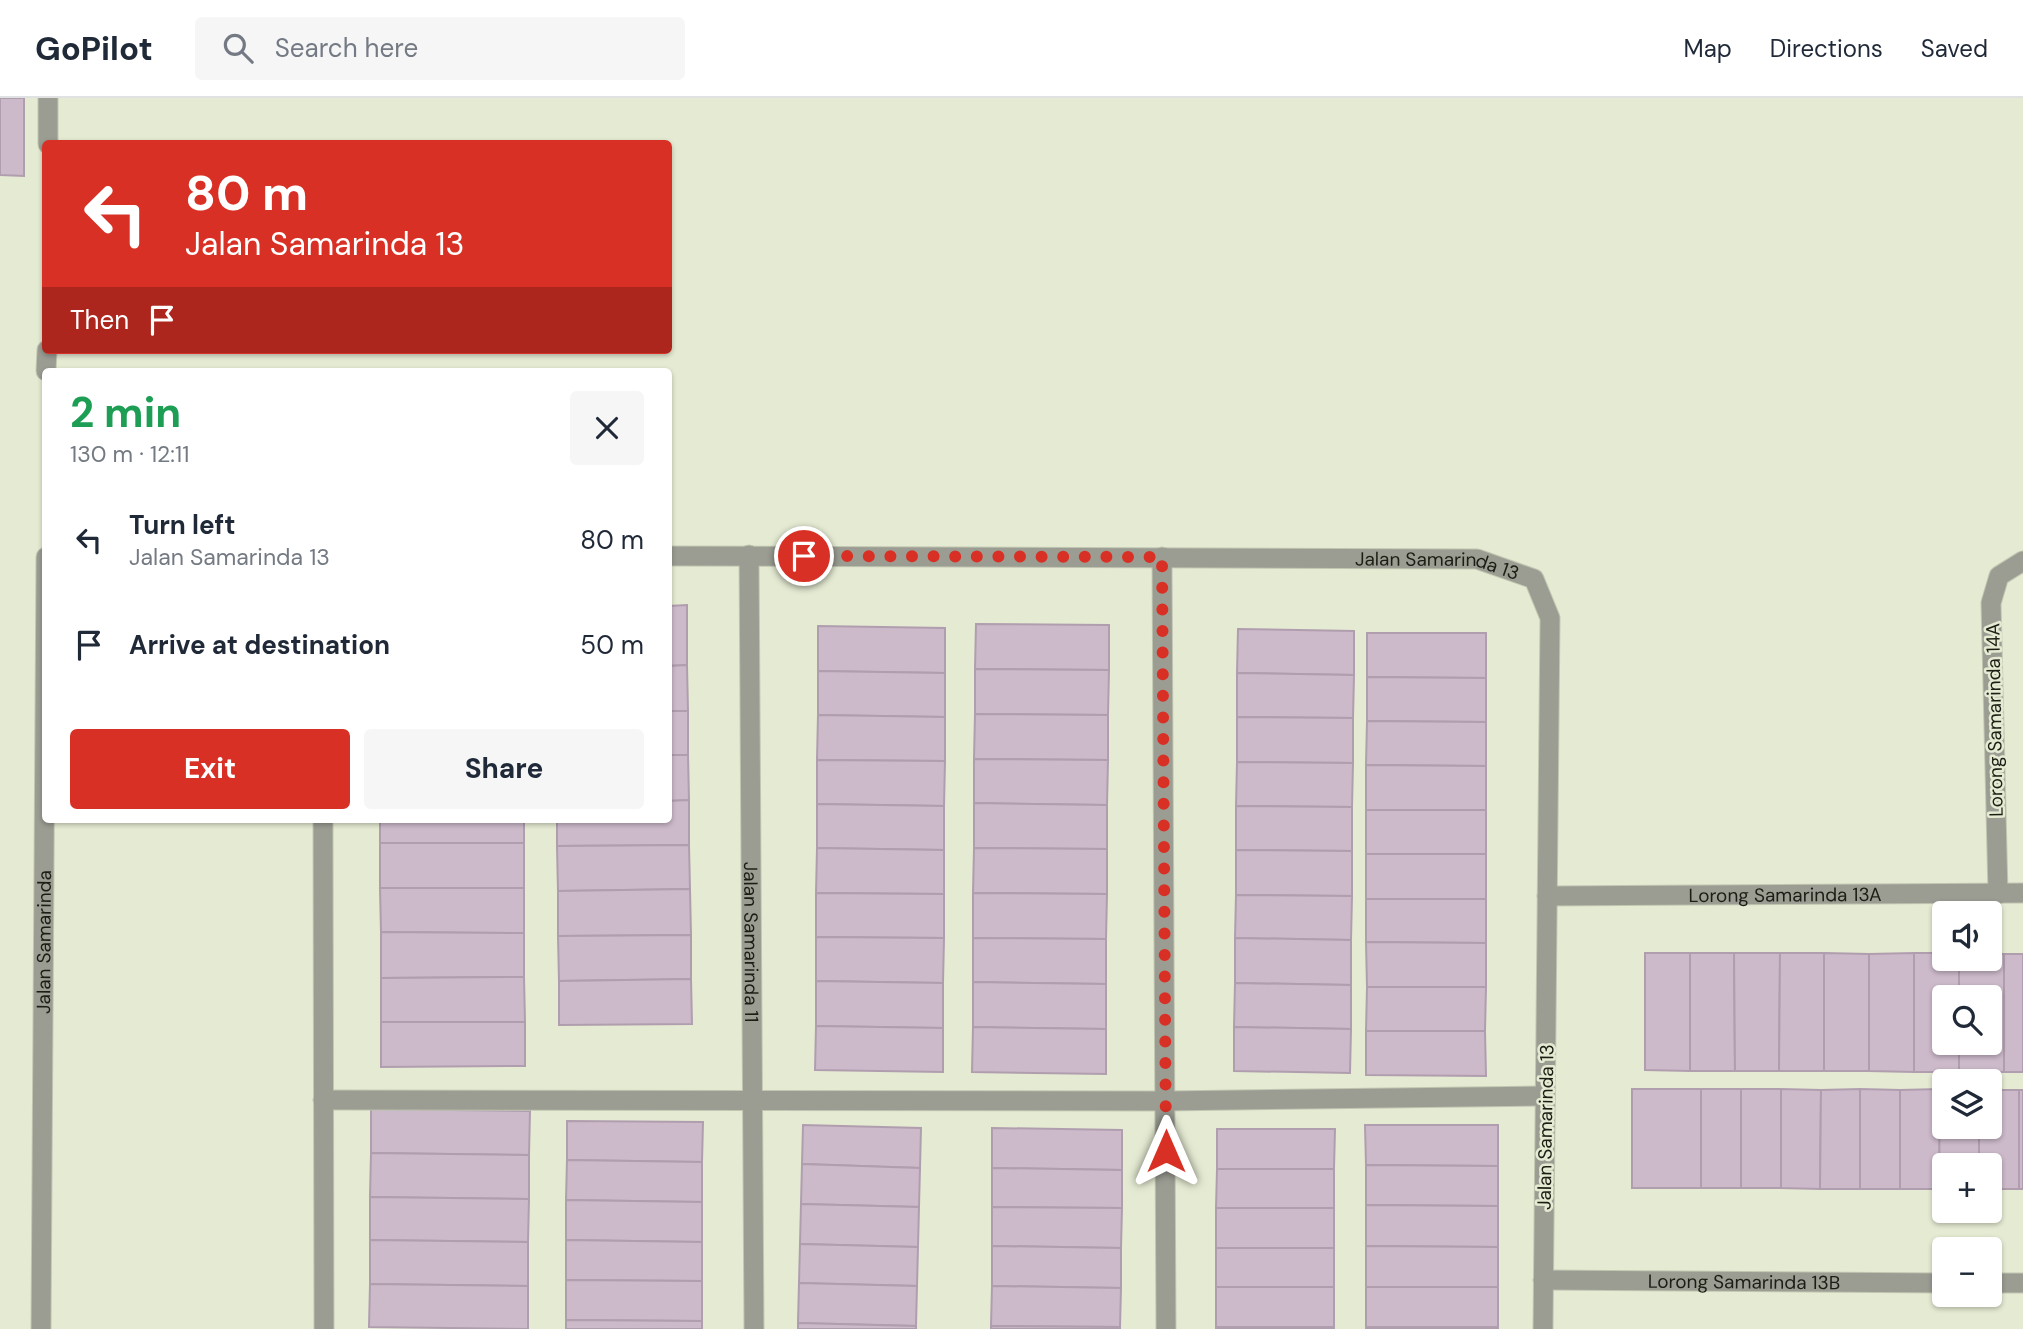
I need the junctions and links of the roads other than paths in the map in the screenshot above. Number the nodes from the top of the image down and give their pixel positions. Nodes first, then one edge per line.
1 (48, 98) edge
2 (48, 140) edge
3 (749, 555) junction
4 (672, 556) edge
5 (1162, 557) junction
6 (2023, 561) edge
7 (44, 823) edge
8 (323, 823) edge
9 (2023, 893) edge
10 (1998, 894) junction
11 (1547, 896) junction
12 (1545, 1096) junction
13 (323, 1100) junction
14 (752, 1101) junction
15 (1165, 1101) junction
16 (1543, 1280) junction
17 (1932, 1283) edge
18 (2002, 1283) edge
19 (2023, 1283) edge
20 (41, 1329) edge
21 (324, 1329) edge
22 (754, 1329) edge
23 (1166, 1329) edge
24 (1543, 1329) edge

1 - 2 street
3 - 4 street, Jalan Samarinda 13
3 - 5 street, Jalan Samarinda 13
3 - 14 street, Jalan Samarinda 11
5 - 11 street, Jalan Samarinda 13
5 - 15 street
6 - 10 street, Lorong Samarinda 14A
7 - 20 street, Jalan Samarinda
8 - 13 street
9 - 10 street, Lorong Samarinda 13A
10 - 11 street, Lorong Samarinda 13A
11 - 12 street, Jalan Samarinda 13
12 - 15 street
12 - 16 street, Jalan Samarinda 13
13 - 14 street
13 - 21 street
14 - 15 street
14 - 22 street, Jalan Samarinda 11
15 - 23 street
16 - 17 street, Lorong Samarinda 13B
16 - 24 street, Jalan Samarinda 13
18 - 19 street

